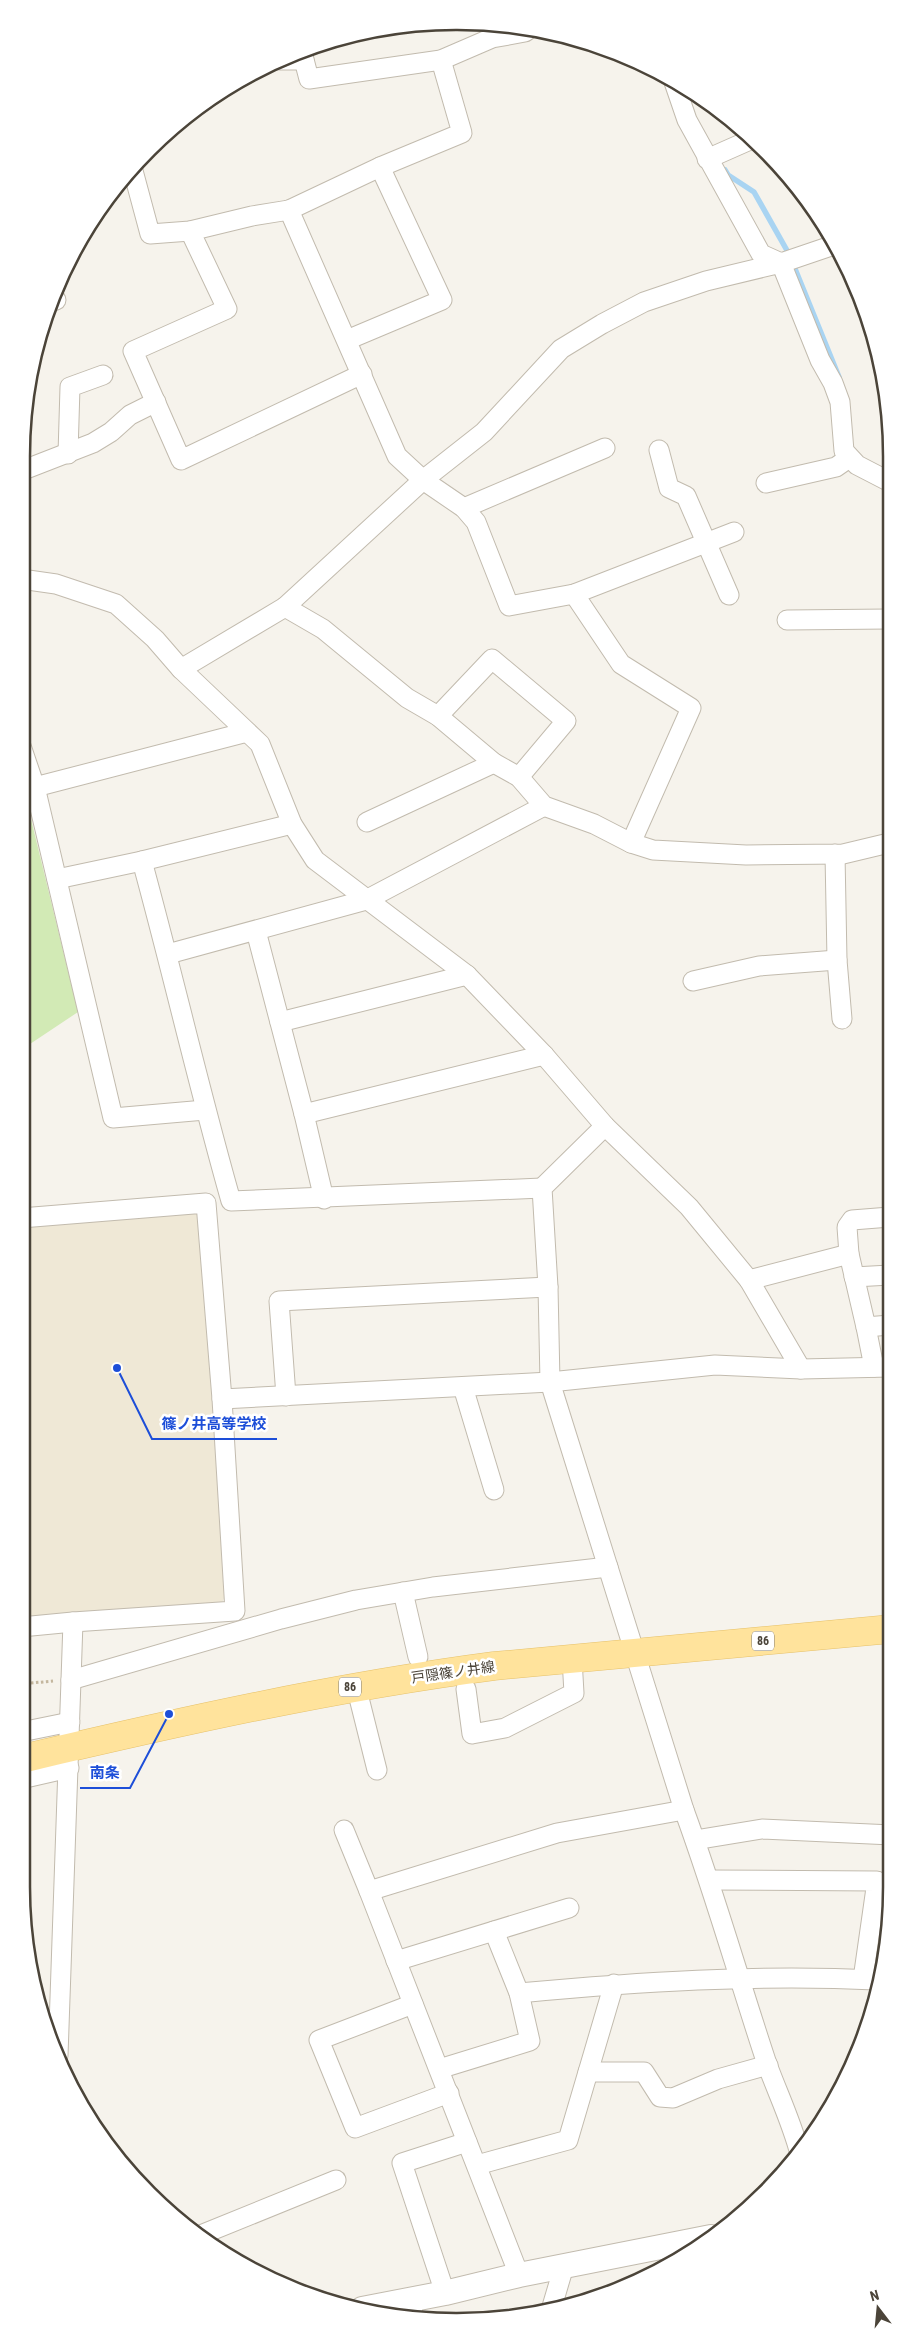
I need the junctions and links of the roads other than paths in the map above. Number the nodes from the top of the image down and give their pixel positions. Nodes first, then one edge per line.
1 (513, 34) edge
2 (304, 58) edge
3 (441, 60) junction
4 (677, 92) edge
5 (745, 142) edge
6 (713, 156) junction
7 (380, 167) junction
8 (135, 176) edge
9 (289, 210) junction
10 (190, 230) junction
11 (828, 247) edge
12 (789, 261) junction
13 (347, 340) junction
14 (362, 374) junction
15 (103, 375) dead end
16 (156, 402) junction
17 (606, 448) dead end
18 (659, 450) dead end
19 (68, 454) junction
20 (849, 458) junction
21 (30, 468) edge
22 (883, 478) edge
23 (423, 480) junction
24 (766, 483) dead end
25 (464, 508) junction
26 (734, 532) dead end
27 (706, 543) junction
28 (30, 580) edge
29 (574, 594) junction
30 (729, 595) dead end
31 (285, 607) junction
32 (883, 619) edge
33 (787, 620) dead end
34 (181, 668) junction
35 (438, 716) junction
36 (247, 732) junction
37 (494, 763) junction
38 (30, 772) edge
39 (519, 777) junction
40 (35, 787) junction
41 (544, 806) junction
42 (367, 822) dead end
43 (292, 824) junction
44 (631, 843) junction
45 (883, 844) edge
46 (835, 854) junction
47 (142, 861) junction
48 (57, 879) junction
49 (366, 900) junction
50 (256, 931) junction
51 (168, 954) junction
52 (837, 960) junction
53 (467, 975) junction
54 (693, 981) dead end
55 (842, 1019) dead end
56 (280, 1022) junction
57 (544, 1055) junction
58 (205, 1110) junction
59 (304, 1114) junction
60 (604, 1126) junction
61 (542, 1188) junction
62 (324, 1199) junction
63 (30, 1217) edge
64 (883, 1218) edge
65 (849, 1254) junction
66 (883, 1275) edge
67 (854, 1277) junction
68 (748, 1280) junction
69 (548, 1287) junction
70 (883, 1326) edge
71 (866, 1327) junction
72 (882, 1367) edge
73 (801, 1369) junction
74 (550, 1382) junction
75 (462, 1387) junction
76 (286, 1396) junction
77 (222, 1399) junction
78 (494, 1490) dead end
79 (608, 1567) junction
80 (403, 1592) junction
81 (235, 1611) junction
82 (73, 1622) junction
83 (30, 1626) edge
84 (241, 1630) junction
85 (883, 1630) edge
86 (634, 1653) junction
87 (418, 1657) dead end
88 (572, 1659) junction
89 (71, 1680) junction
90 (356, 1686) junction
91 (466, 1689) dead end
92 (30, 1735) edge
93 (70, 1746) junction
94 (30, 1757) edge
95 (377, 1770) dead end
96 (30, 1773) edge
97 (684, 1810) junction
98 (344, 1830) dead end
99 (883, 1835) edge
100 (695, 1840) junction
101 (710, 1880) junction
102 (369, 1891) junction
103 (569, 1908) dead end
104 (494, 1931) junction
105 (396, 1960) junction
106 (740, 1977) junction
107 (870, 1980) edge
108 (614, 1984) junction
109 (519, 1993) junction
110 (413, 2004) junction
111 (59, 2040) edge
112 (768, 2065) junction
113 (439, 2070) junction
114 (588, 2072) junction
115 (449, 2093) junction
116 (468, 2142) junction
117 (797, 2143) edge
118 (477, 2165) junction
119 (336, 2180) dead end
120 (207, 2232) edge
121 (694, 2240) edge
122 (564, 2266) junction
123 (518, 2275) junction
124 (445, 2293) junction
125 (554, 2301) edge
126 (396, 2308) edge
127 (412, 2308) edge

1 - 3 street
2 - 3 street
3 - 7 street
4 - 6 street
5 - 6 street
6 - 12 street
7 - 9 street
7 - 13 street
8 - 10 street
9 - 10 street
9 - 13 street
10 - 16 street
11 - 12 street
12 - 20 street
12 - 23 street
13 - 14 street
14 - 16 street
14 - 23 street
15 - 19 street
16 - 19 street
17 - 25 street
18 - 27 street
19 - 21 street
20 - 22 street
20 - 24 street
23 - 25 street
23 - 31 street
25 - 29 street
26 - 27 street
27 - 29 street
27 - 30 street
28 - 34 street
29 - 44 street
31 - 34 street
31 - 35 street
32 - 33 street
34 - 36 street
35 - 37 street
35 - 39 street
36 - 40 street
36 - 43 street
37 - 39 street
37 - 42 street
38 - 40 street
39 - 41 street
40 - 48 street
41 - 44 street
41 - 49 street
43 - 47 street
43 - 49 street
44 - 46 street
45 - 46 street
46 - 52 street
47 - 48 street
47 - 51 street
48 - 58 street
49 - 50 street
49 - 53 street
50 - 51 street
50 - 56 street
51 - 58 street
52 - 54 street
52 - 55 street
53 - 56 street
53 - 57 street
56 - 59 street
57 - 59 street
57 - 60 street
58 - 62 street
59 - 62 street
60 - 61 street
60 - 68 street
61 - 62 street
61 - 69 street
63 - 77 street
64 - 65 street
65 - 67 street
65 - 68 street
66 - 67 street
67 - 71 street
68 - 73 street
69 - 74 street
69 - 76 street
70 - 71 street
71 - 72 street
72 - 73 street
73 - 74 street
74 - 75 street
74 - 79 street
75 - 76 street
75 - 78 street
76 - 77 street
77 - 81 street
79 - 80 street
79 - 86 street
80 - 84 street
80 - 87 street
81 - 82 street
81 - 84 street
82 - 83 street
82 - 89 street
84 - 89 street
85 - 86 main road, 戸隠篠ノ井線 / 86
86 - 88 main road, 戸隠篠ノ井線 / 86
86 - 97 street
88 - 90 main road, 戸隠篠ノ井線 / 86
88 - 91 street
89 - 93 street
90 - 93 main road, 戸隠篠ノ井線 / 86
90 - 95 street
92 - 93 street
93 - 94 main road, 戸隠篠ノ井線 / 86
93 - 96 street
93 - 111 street
97 - 100 street
97 - 102 street
98 - 102 street
99 - 100 street
100 - 101 street
101 - 106 street
101 - 107 street
102 - 105 street
103 - 104 street
104 - 105 street
104 - 109 street
105 - 110 street
106 - 107 street
106 - 108 street
106 - 112 street
108 - 109 street
108 - 114 street
109 - 113 street
110 - 113 street
110 - 115 street
112 - 114 street
112 - 117 street
113 - 115 street
114 - 118 street
115 - 116 street
116 - 118 street
116 - 124 street
118 - 123 street
119 - 120 street
121 - 122 street
122 - 123 street
122 - 125 street
123 - 124 street
124 - 127 street
126 - 127 street

